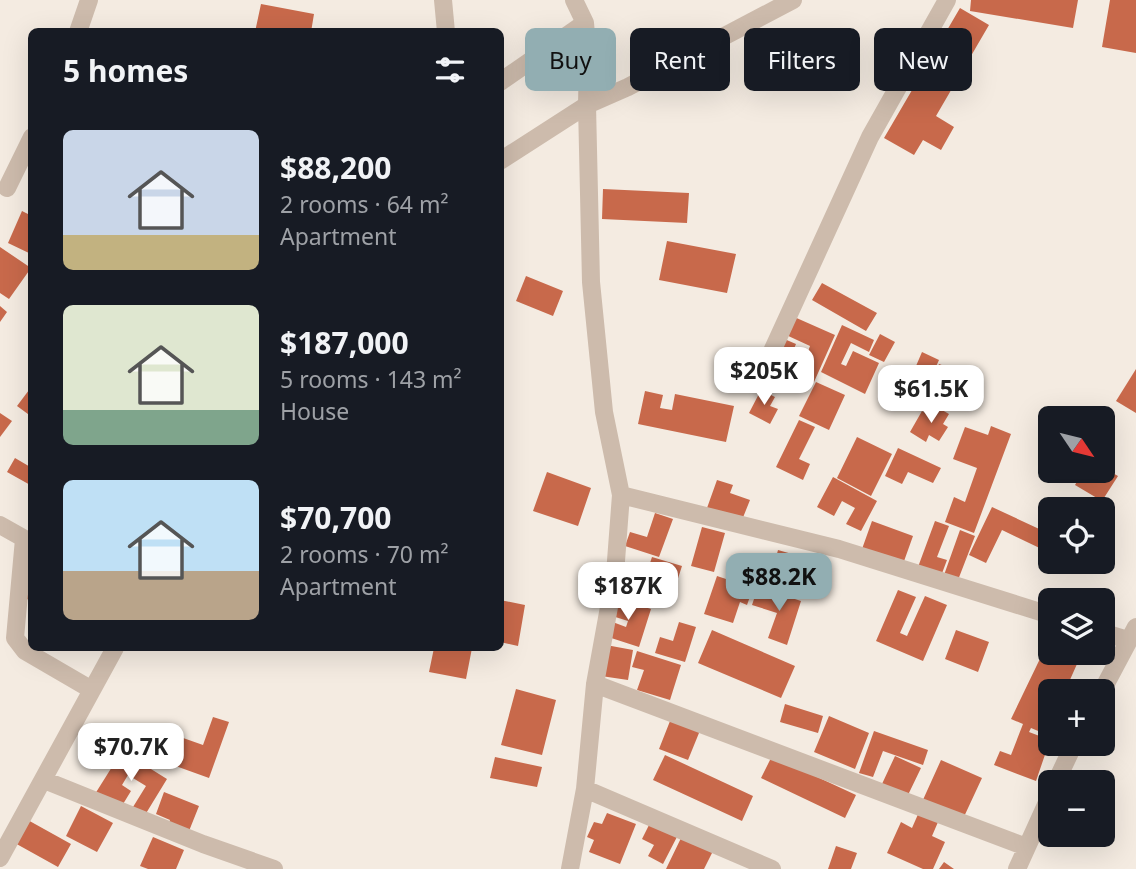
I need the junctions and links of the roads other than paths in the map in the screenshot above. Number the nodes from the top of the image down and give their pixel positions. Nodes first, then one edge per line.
1 (89, 0) edge
2 (443, 0) edge
3 (574, 0) edge
4 (793, 0) edge
5 (947, 0) edge
6 (585, 23) junction
7 (79, 28) edge
8 (446, 28) edge
9 (504, 79) edge
10 (587, 105) junction
11 (28, 145) edge
12 (504, 158) edge
13 (7, 188) dead end
14 (758, 382) dead end
15 (621, 495) junction
16 (0, 525) edge
17 (28, 541) edge
18 (1038, 611) edge
19 (1132, 634) edge
20 (113, 651) edge
21 (1108, 679) edge
22 (595, 684) junction
23 (92, 690) junction
24 (44, 780) junction
25 (586, 789) junction
26 (1038, 822) edge
27 (1026, 847) junction
28 (0, 858) edge
29 (274, 869) edge
30 (570, 869) edge
31 (772, 869) edge
32 (1017, 869) edge

1 - 7 street
2 - 8 street
3 - 6 street
4 - 10 street
5 - 14 street
6 - 9 street
6 - 10 street
10 - 12 street
10 - 15 street
11 - 13 street
15 - 18 street
15 - 22 street
16 - 17 street
17 - 23 street
19 - 21 street
20 - 23 street
22 - 25 street
22 - 27 street
23 - 24 street
24 - 28 street
24 - 29 street
25 - 30 street
25 - 31 street
26 - 27 street
27 - 32 street

